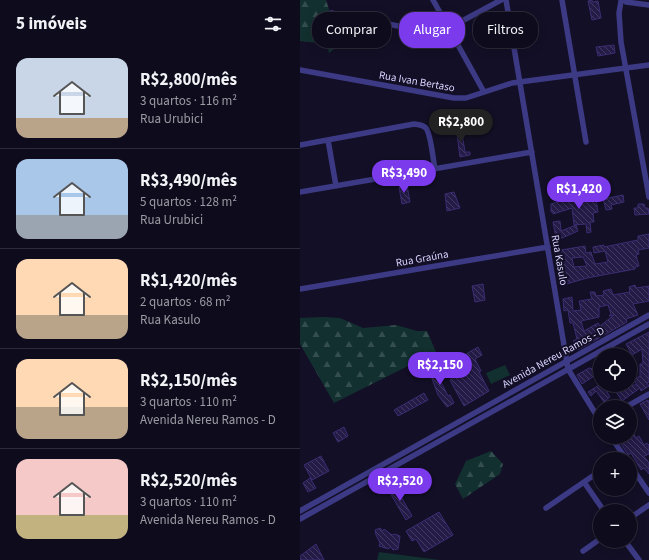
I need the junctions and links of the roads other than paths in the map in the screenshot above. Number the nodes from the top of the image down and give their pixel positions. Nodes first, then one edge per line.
1 (433, 0) edge
2 (501, 0) edge
3 (506, 0) edge
4 (562, 0) edge
5 (623, 1) edge
6 (649, 4) edge
7 (439, 12) edge
8 (465, 19) edge
9 (459, 48) edge
10 (649, 65) edge
11 (626, 69) junction
12 (300, 70) edge
13 (575, 74) junction
14 (520, 82) junction
15 (484, 92) junction
16 (328, 140) junction
17 (586, 142) dead end
18 (300, 145) edge
19 (532, 152) junction
20 (435, 169) junction
21 (336, 186) junction
22 (300, 192) edge
23 (649, 197) edge
24 (548, 247) junction
25 (300, 289) edge
26 (649, 315) edge
27 (649, 324) edge
28 (567, 361) junction
29 (568, 369) junction
30 (649, 394) edge
31 (637, 401) edge
32 (593, 410) edge
33 (384, 463) junction
34 (388, 470) junction
35 (637, 475) edge
36 (593, 476) edge
37 (584, 482) junction
38 (649, 493) edge
39 (599, 504) edge
40 (649, 505) edge
41 (546, 508) dead end
42 (300, 511) edge
43 (637, 513) edge
44 (300, 519) edge
45 (593, 544) edge
46 (631, 548) edge
47 (583, 550) dead end
48 (639, 560) edge

1 - 7 street
2 - 8 street
3 - 14 street, Rua Kasulo
4 - 13 street
5 - 6 street
5 - 11 street
9 - 15 street
10 - 11 street, Rua Ivan Bertaso
11 - 13 street, Rua Ivan Bertaso
11 - 23 street
12 - 15 street, Rua Ivan Bertaso
13 - 14 street, Rua Ivan Bertaso
13 - 17 street
14 - 15 street, Rua Ivan Bertaso
14 - 19 street, Rua Kasulo
16 - 18 street
16 - 20 street
16 - 21 street
19 - 20 street
19 - 24 street, Rua Kasulo
20 - 21 street
21 - 22 street
24 - 25 street, Rua Graúna
24 - 28 street, Rua Kasulo
26 - 28 street, Avenida Nereu Ramos - D
27 - 29 street, Avenida Nereu Ramos - D
28 - 29 street, Rua Kasulo
28 - 33 street, Avenida Nereu Ramos - D
29 - 32 street, Rua Kasulo
29 - 34 street, Avenida Nereu Ramos - D
30 - 31 street
33 - 34 street
33 - 42 street, Avenida Nereu Ramos - D
34 - 44 street, Avenida Nereu Ramos - D
35 - 38 street
36 - 37 street
37 - 39 street
37 - 41 street
40 - 43 street
45 - 47 street
46 - 48 street

